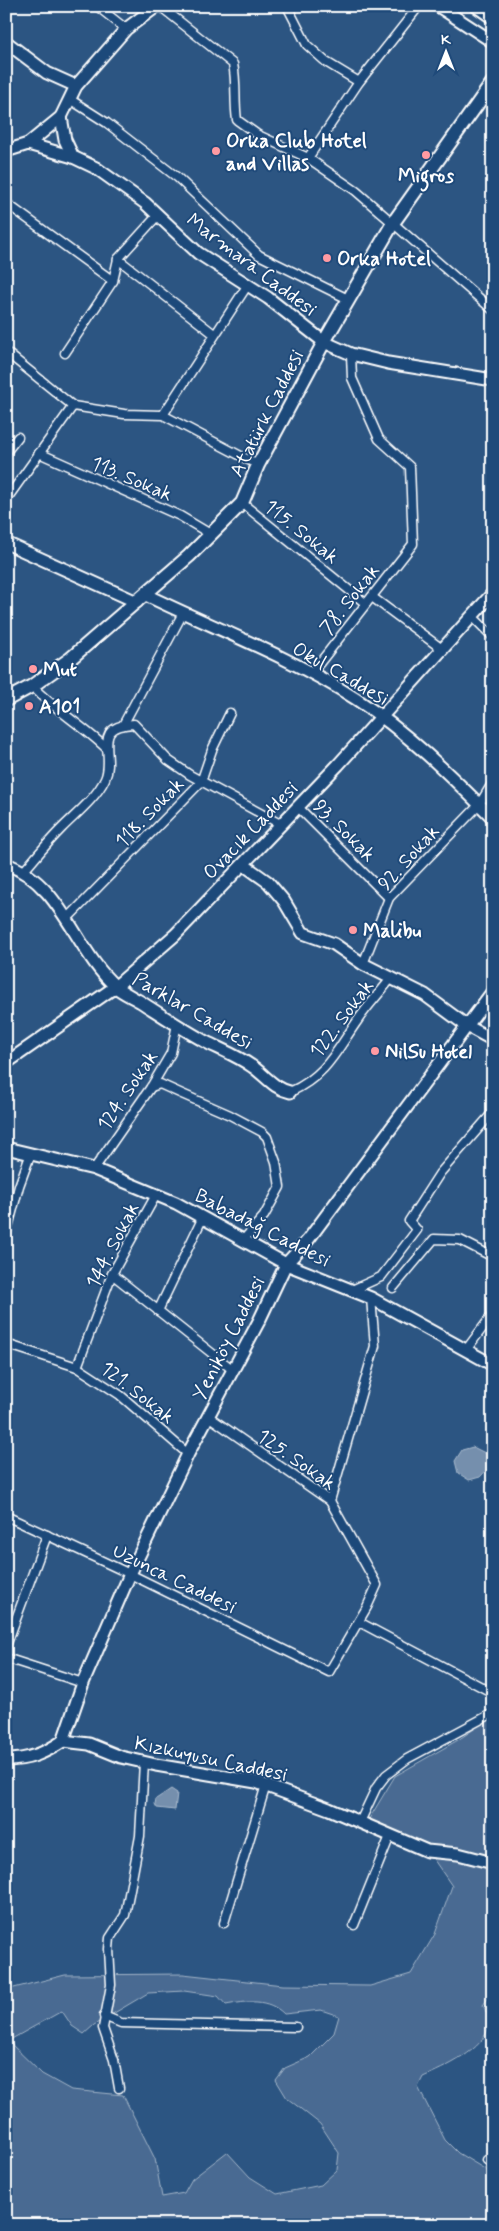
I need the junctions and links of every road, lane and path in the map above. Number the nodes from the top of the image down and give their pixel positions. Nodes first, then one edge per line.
1 (97, 6) edge
2 (159, 6) edge
3 (287, 6) edge
4 (419, 6) edge
5 (438, 6) edge
6 (476, 6) edge
7 (493, 18) edge
8 (126, 29) junction
9 (6, 42) edge
10 (493, 42) edge
11 (359, 82) junction
12 (493, 82) edge
13 (76, 86) junction
14 (71, 100) junction
15 (61, 117) junction
16 (28, 144) junction
17 (6, 151) edge
18 (74, 156) junction
19 (308, 158) junction
20 (6, 203) edge
21 (158, 214) junction
22 (393, 223) junction
23 (118, 259) junction
24 (112, 281) junction
25 (247, 286) junction
26 (348, 299) junction
27 (493, 310) edge
28 (214, 334) junction
29 (324, 342) junction
30 (6, 352) edge
31 (65, 353) dead end
32 (351, 354) junction
33 (493, 380) edge
34 (73, 406) junction
35 (163, 415) junction
36 (18, 437) dead end
37 (6, 452) edge
38 (39, 453) junction
39 (258, 464) junction
40 (6, 500) edge
41 (242, 503) junction
42 (212, 535) junction
43 (6, 543) edge
44 (493, 593) edge
45 (372, 597) junction
46 (141, 598) junction
47 (365, 603) junction
48 (183, 613) junction
49 (472, 616) junction
50 (493, 637) edge
51 (442, 649) junction
52 (311, 674) junction
53 (32, 686) junction
54 (6, 700) edge
55 (230, 713) dead end
56 (381, 717) junction
57 (123, 725) junction
58 (106, 748) junction
59 (201, 782) junction
60 (493, 782) edge
61 (479, 804) junction
62 (298, 807) junction
63 (493, 818) edge
64 (282, 825) junction
65 (6, 864) edge
66 (244, 865) junction
67 (23, 872) junction
68 (389, 898) junction
69 (68, 919) junction
70 (363, 964) junction
71 (392, 977) junction
72 (116, 986) junction
73 (493, 991) edge
74 (177, 1024) junction
75 (467, 1026) junction
76 (493, 1040) edge
77 (6, 1063) edge
78 (152, 1087) junction
79 (290, 1092) joint
80 (493, 1112) edge
81 (6, 1148) edge
82 (31, 1153) junction
83 (94, 1169) junction
84 (156, 1195) junction
85 (203, 1217) junction
86 (6, 1235) edge
87 (244, 1239) junction
88 (493, 1257) edge
89 (286, 1264) junction
90 (112, 1274) junction
91 (393, 1288) dead end
92 (352, 1290) junction
93 (371, 1298) junction
94 (158, 1311) junction
95 (493, 1314) edge
96 (6, 1344) edge
97 (466, 1350) junction
98 (493, 1365) edge
99 (77, 1367) junction
100 (233, 1370) junction
101 (208, 1416) junction
102 (188, 1454) junction
103 (330, 1501) junction
104 (6, 1516) edge
105 (47, 1535) junction
106 (130, 1574) junction
107 (359, 1622) junction
108 (6, 1646) edge
109 (6, 1658) edge
110 (329, 1672) joint
111 (83, 1683) junction
112 (493, 1693) edge
113 (493, 1713) edge
114 (63, 1741) junction
115 (6, 1760) edge
116 (144, 1762) junction
117 (266, 1785) junction
118 (360, 1822) junction
119 (390, 1836) junction
120 (493, 1863) edge
121 (224, 1923) dead end
122 (354, 1925) dead end
123 (104, 2016) junction
124 (296, 2027) dead end
125 (120, 2088) dead end

1 - 8 street
2 - 8 street
2 - 19 street
3 - 11 street
4 - 11 street
5 - 10 street
6 - 7 street
8 - 13 street
9 - 13 street
11 - 19 street
12 - 22 main road, Atatürk Caddesi
13 - 14 street
14 - 15 street
14 - 26 street
15 - 16 street
15 - 18 street
16 - 17 street
16 - 18 street, Marmara Caddesi
18 - 21 street, Marmara Caddesi
19 - 22 street
20 - 24 street
21 - 23 street
21 - 25 street, Marmara Caddesi
22 - 26 main road, Atatürk Caddesi
22 - 27 street
23 - 24 street
23 - 28 street
24 - 31 street
25 - 28 street
25 - 29 street, Marmara Caddesi
26 - 29 main road, Atatürk Caddesi
28 - 35 street
29 - 32 street, Marmara Caddesi
29 - 39 main road, Atatürk Caddesi
30 - 34 street
32 - 33 street, Marmara Caddesi
32 - 45 street, 78. Sokak
34 - 35 street
34 - 38 street
35 - 39 street
36 - 37 street
38 - 40 street
38 - 42 street, 113. Sokak
39 - 41 main road, Atatürk Caddesi
41 - 42 main road, Atatürk Caddesi
41 - 47 street, 115. Sokak
42 - 46 main road, Atatürk Caddesi
43 - 46 street, Okul Caddesi
44 - 49 street, Ovacık Caddesi
45 - 47 street, 78. Sokak
45 - 51 street
46 - 48 street, Okul Caddesi
46 - 53 main road, Atatürk Caddesi
47 - 52 street, 78. Sokak
48 - 52 street, Okul Caddesi
48 - 57 street
49 - 50 street
49 - 51 street, Ovacık Caddesi
51 - 56 street, Ovacık Caddesi
52 - 56 street, Okul Caddesi
53 - 54 main road, Atatürk Caddesi
53 - 58 street
55 - 59 street, 118. Sokak
56 - 61 street, Okul Caddesi
56 - 62 street, Ovacık Caddesi
57 - 58 street
57 - 59 street
58 - 67 street
59 - 64 street
59 - 69 street, 118. Sokak
60 - 61 street, 92. Sokak
61 - 63 street, Okul Caddesi
61 - 68 street, 92. Sokak
62 - 64 street, Ovacık Caddesi
62 - 68 street, 93. Sokak
64 - 66 street, Ovacık Caddesi
65 - 67 street, Parklar Caddesi
66 - 70 street
66 - 72 street, Ovacık Caddesi
67 - 69 street, Parklar Caddesi
68 - 70 street, 92. Sokak
69 - 72 street, Parklar Caddesi
70 - 71 street
71 - 75 street
71 - 79 street, 122. Sokak
72 - 74 street, Parklar Caddesi
72 - 77 street, Ovacık Caddesi
73 - 75 street, Yeniköy Caddesi
74 - 78 street, 124. Sokak
74 - 79 street, Parklar Caddesi
75 - 76 street
75 - 89 street, Yeniköy Caddesi
78 - 83 street, 124. Sokak
78 - 87 street
80 - 92 street
81 - 82 street, Babadağ Caddesi
82 - 83 street, Babadağ Caddesi
82 - 86 street
83 - 84 street, Babadağ Caddesi
84 - 85 street, Babadağ Caddesi
84 - 90 street, 144. Sokak
85 - 87 street, Babadağ Caddesi
85 - 94 street
87 - 89 street, Babadağ Caddesi
88 - 91 street
89 - 92 street, Babadağ Caddesi
89 - 100 street, Yeniköy Caddesi
90 - 94 street
90 - 99 street, 144. Sokak
92 - 93 street, Babadağ Caddesi
93 - 97 street, Babadağ Caddesi
93 - 103 street
94 - 100 street
95 - 97 street
96 - 99 street, 121. Sokak
97 - 98 street, Babadağ Caddesi
99 - 102 street, 121. Sokak
100 - 101 street, Yeniköy Caddesi
101 - 102 street, Yeniköy Caddesi
101 - 103 street, 125. Sokak
102 - 106 street, Yeniköy Caddesi
103 - 107 street, 125. Sokak
104 - 105 street, Uzunca Caddesi
105 - 106 street, Uzunca Caddesi
105 - 108 street
106 - 110 street, Uzunca Caddesi
106 - 111 street, Yeniköy Caddesi
107 - 110 street, 125. Sokak
107 - 112 street
109 - 111 street
111 - 114 street, Yeniköy Caddesi
113 - 118 street
114 - 115 street
114 - 116 street, Kızkuyusu Caddesi
116 - 117 street, Kızkuyusu Caddesi
116 - 123 street
117 - 118 street, Kızkuyusu Caddesi
117 - 121 street
118 - 119 street, Kızkuyusu Caddesi
119 - 120 street, Kızkuyusu Caddesi
119 - 122 street
123 - 124 street
123 - 125 street

